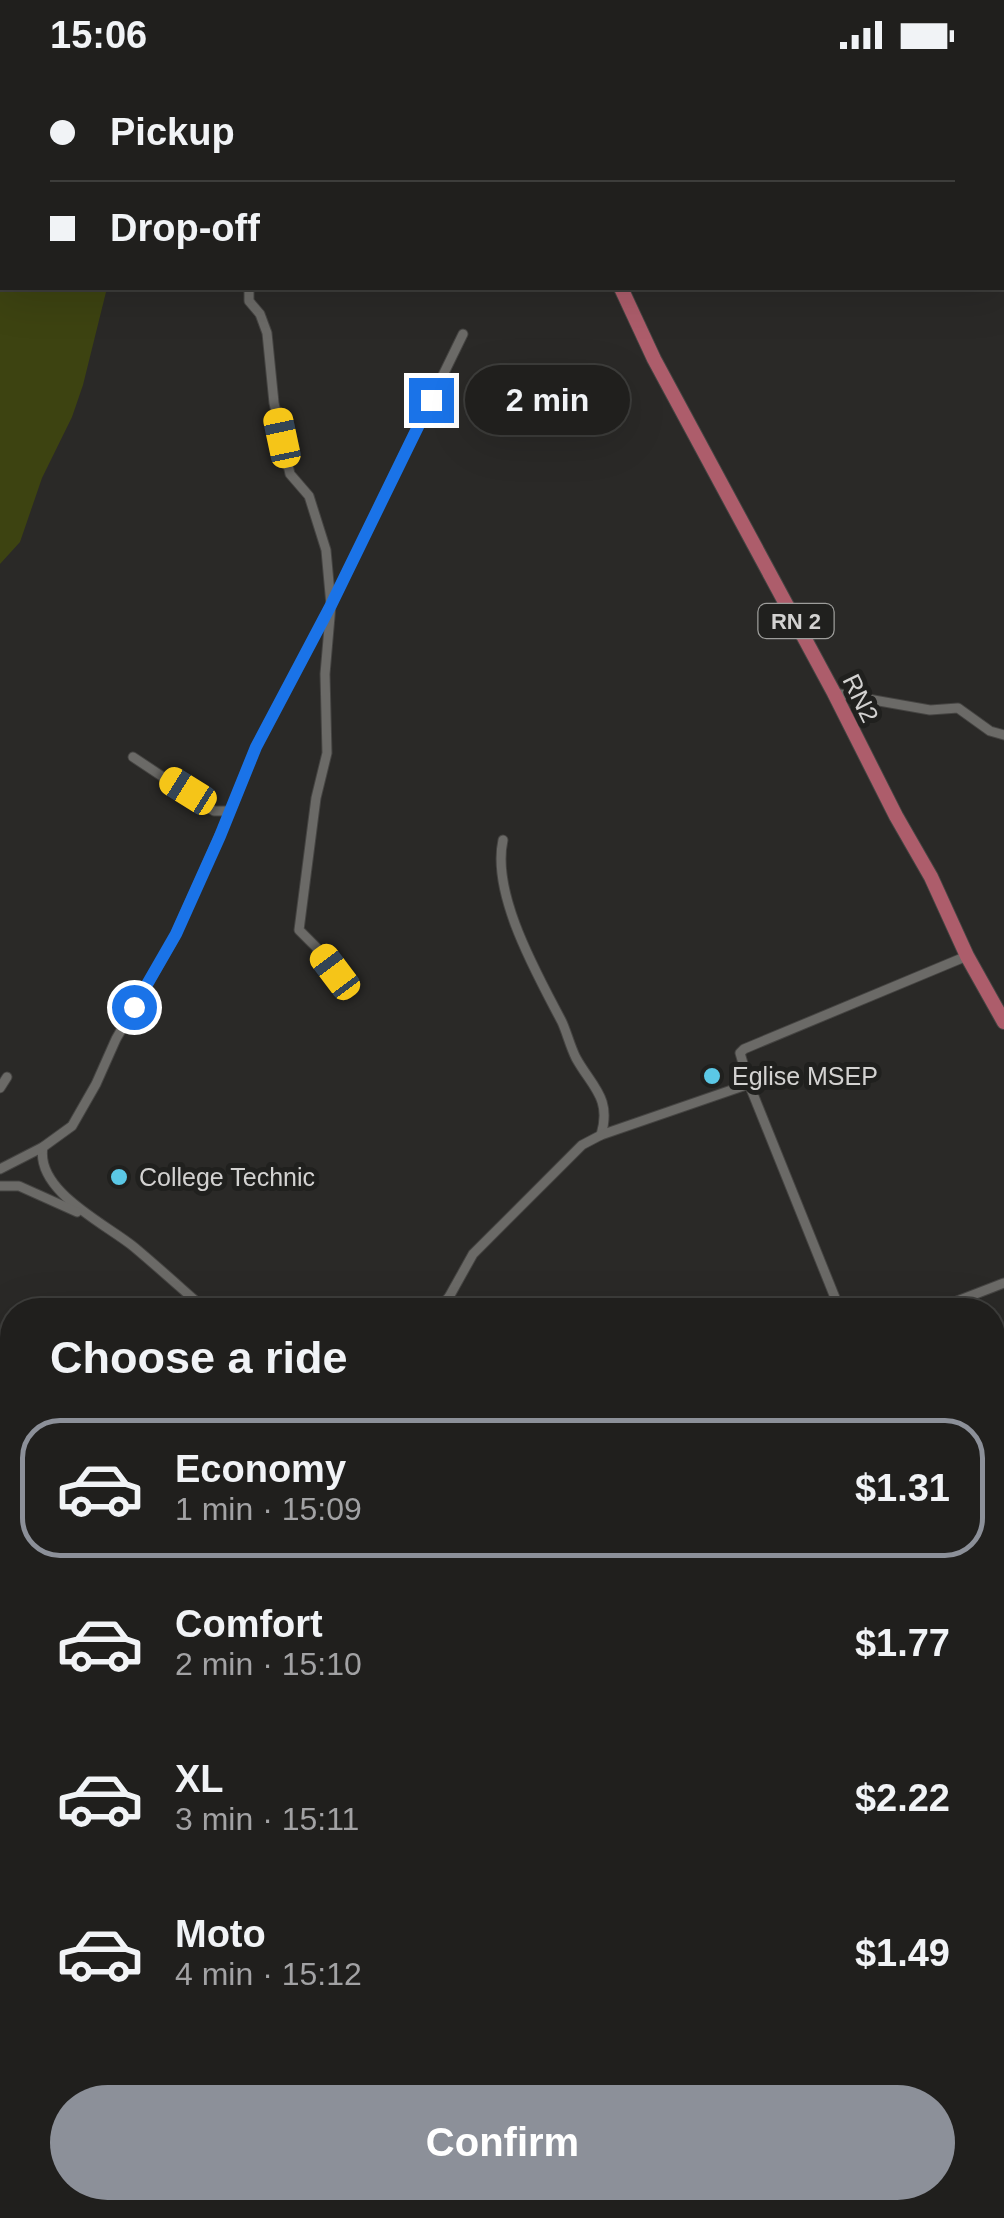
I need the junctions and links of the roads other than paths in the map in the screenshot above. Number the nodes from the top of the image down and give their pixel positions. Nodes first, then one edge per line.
1 (249, 290) edge
2 (622, 290) edge
3 (463, 334) dead end
4 (331, 605) junction
5 (834, 692) junction
6 (1004, 735) edge
7 (133, 756) dead end
8 (230, 810) junction
9 (503, 840) dead end
10 (967, 956) junction
11 (342, 984) dead end
12 (1004, 1022) edge
13 (7, 1077) dead end
14 (749, 1084) junction
15 (0, 1088) edge
16 (601, 1134) junction
17 (43, 1147) junction
18 (0, 1170) edge
19 (0, 1186) edge
20 (88, 1218) junction
21 (1004, 1284) edge
22 (192, 1298) edge
23 (449, 1298) edge
24 (835, 1298) edge
25 (968, 1298) edge

1 - 4 street
2 - 5 main road, RN2 / RN 2
3 - 4 street
4 - 8 street
4 - 11 street
5 - 6 street
5 - 10 main road, RN2 / RN 2
7 - 8 street
8 - 17 street
9 - 16 street
10 - 12 main road, RN2 / RN 2
10 - 14 street
13 - 15 street
14 - 16 street
14 - 24 street
16 - 23 street
17 - 18 street
17 - 20 street
19 - 20 street
20 - 22 street
21 - 25 street

